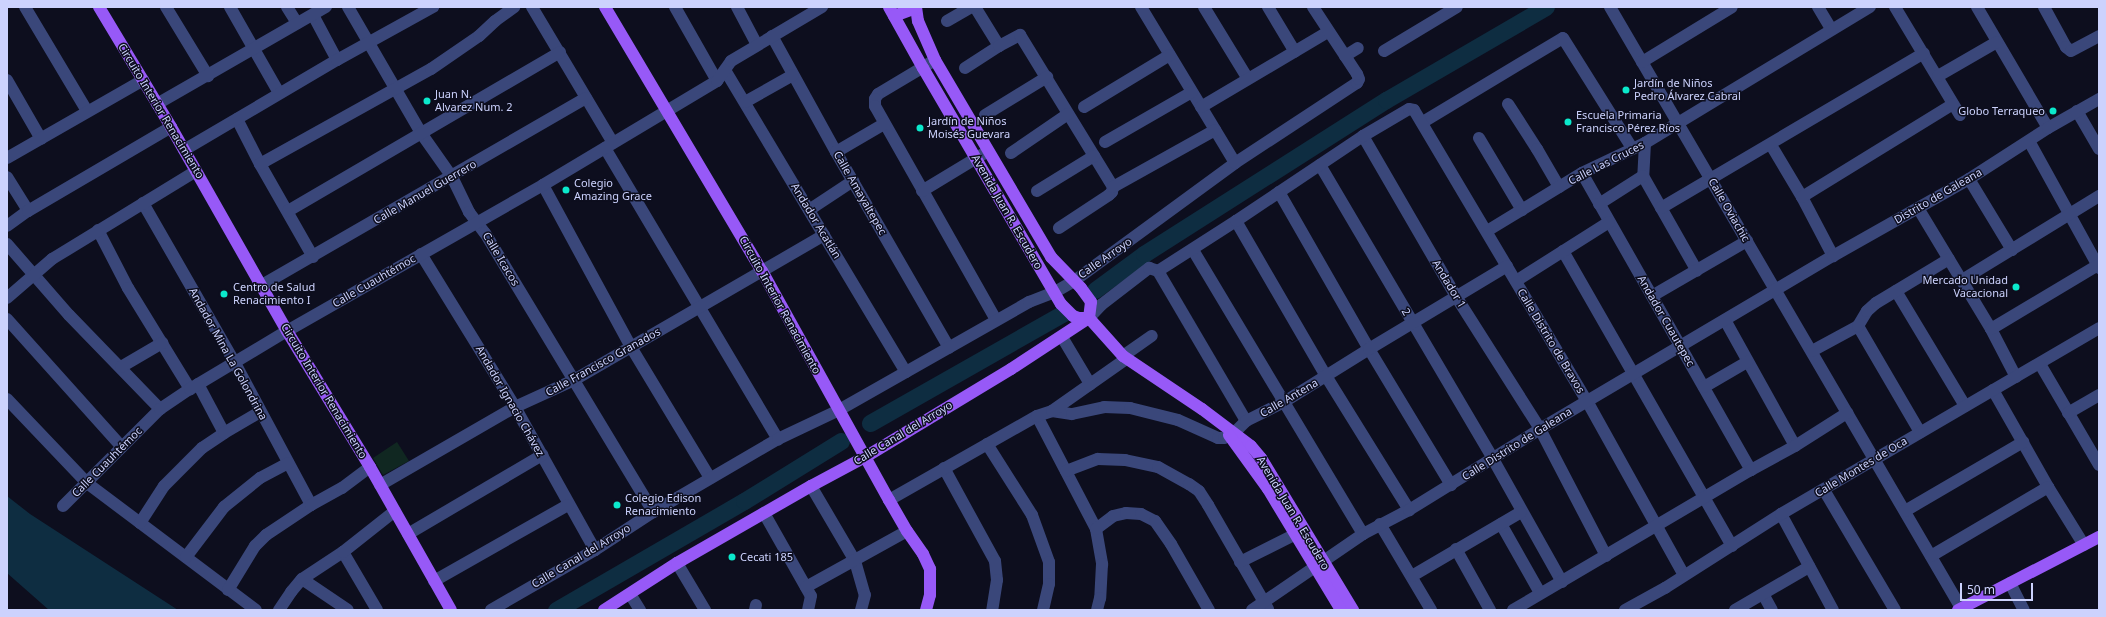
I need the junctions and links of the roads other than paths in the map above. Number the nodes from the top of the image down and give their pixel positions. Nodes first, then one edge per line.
1 (25, 7) edge
2 (99, 7) edge
3 (166, 7) edge
4 (230, 7) edge
5 (287, 7) edge
6 (326, 7) edge
7 (348, 7) edge
8 (433, 7) edge
9 (514, 7) edge
10 (532, 7) edge
11 (605, 7) edge
12 (675, 7) edge
13 (737, 7) edge
14 (822, 7) edge
15 (916, 7) edge
16 (971, 7) edge
17 (975, 7) edge
18 (1204, 7) edge
19 (1268, 7) edge
20 (1314, 7) edge
21 (1457, 7) edge
22 (1610, 7) edge
23 (1732, 7) edge
24 (1818, 7) edge
25 (1870, 7) edge
26 (1895, 7) edge
27 (1978, 7) edge
28 (2044, 7) edge
29 (1146, 9) edge
30 (892, 12) edge
31 (313, 15) junction
32 (948, 21) dead end
33 (297, 23) junction
34 (1831, 29) junction
35 (1328, 32) junction
36 (772, 36) junction
37 (2099, 36) edge
38 (925, 37) junction
39 (1997, 42) junction
40 (370, 44) junction
41 (757, 45) junction
42 (910, 46) junction
43 (999, 46) junction
44 (254, 48) junction
45 (1358, 48) dead end
46 (1384, 51) dead end
47 (560, 52) junction
48 (1295, 52) junction
49 (1924, 53) junction
50 (1170, 55) junction
51 (1345, 56) junction
52 (337, 60) junction
53 (935, 60) junction
54 (1642, 62) junction
55 (923, 68) junction
56 (965, 68) dead end
57 (726, 70) junction
58 (793, 75) junction
59 (208, 76) junction
60 (1938, 76) junction
61 (1046, 77) junction
62 (1248, 79) junction
63 (7, 80) edge
64 (143, 80) junction
65 (717, 81) junction
66 (396, 89) junction
67 (1192, 92) junction
68 (279, 93) junction
69 (586, 98) junction
70 (2099, 99) edge
71 (745, 102) junction
72 (157, 104) junction
73 (1508, 104) dead end
74 (1953, 104) junction
75 (1201, 106) junction
76 (1084, 107) dead end
77 (668, 110) junction
78 (1414, 110) joint
79 (87, 111) junction
80 (2077, 111) junction
81 (1068, 114) junction
82 (984, 115) dead end
83 (1960, 115) dead end
84 (237, 119) junction
85 (1423, 122) junction
86 (1678, 122) junction
87 (884, 124) junction
88 (171, 127) junction
89 (2048, 128) junction
90 (1215, 130) junction
91 (422, 133) junction
92 (1363, 136) junction
93 (1480, 138) dead end
94 (41, 139) junction
95 (2029, 141) junction
96 (1105, 142) dead end
97 (1645, 144) junction
98 (1771, 144) junction
99 (609, 145) junction
100 (1632, 148) junction
101 (2099, 148) edge
102 (184, 150) junction
103 (988, 151) junction
104 (836, 152) junction
105 (1011, 153) dead end
106 (1094, 156) junction
107 (7, 158) edge
108 (976, 158) junction
109 (1235, 163) junction
110 (260, 164) junction
111 (1320, 164) junction
112 (196, 171) junction
113 (1582, 173) junction
114 (1643, 176) junction
115 (7, 177) edge
116 (452, 177) junction
117 (1711, 178) junction
118 (1969, 179) junction
119 (853, 181) junction
120 (543, 185) junction
121 (1558, 188) junction
122 (1113, 190) junction
123 (922, 191) junction
124 (1037, 191) dead end
125 (1279, 192) junction
126 (2099, 196) edge
127 (1802, 197) junction
128 (143, 203) junction
129 (1599, 204) junction
130 (1661, 208) junction
131 (1918, 208) junction
132 (809, 210) junction
133 (1522, 210) junction
134 (28, 211) junction
135 (288, 211) junction
136 (2069, 215) junction
137 (1236, 221) junction
138 (477, 222) junction
139 (1609, 222) junction
140 (7, 226) edge
141 (1059, 228) dead end
142 (98, 230) junction
143 (1487, 231) junction
144 (824, 235) junction
145 (1746, 241) junction
146 (7, 244) edge
147 (1193, 250) junction
148 (2012, 250) junction
149 (1563, 251) junction
150 (421, 254) junction
151 (1833, 256) junction
152 (313, 257) junction
153 (1949, 258) junction
154 (1507, 266) junction
155 (2098, 267) edge
156 (1696, 270) junction
157 (762, 271) junction
158 (1158, 271) junction
159 (34, 275) junction
160 (1962, 280) junction
161 (1074, 281) junction
162 (1516, 281) junction
163 (262, 285) junction
164 (1775, 291) junction
165 (1896, 291) junction
166 (1055, 292) junction
167 (1652, 296) junction
168 (7, 298) edge
169 (1457, 298) junction
170 (698, 308) junction
171 (1089, 318) junction
172 (7, 319) edge
173 (996, 320) junction
174 (1725, 320) junction
175 (1413, 323) junction
176 (1858, 326) junction
177 (2099, 328) edge
178 (1991, 329) junction
179 (287, 331) junction
180 (1062, 336) junction
181 (1152, 336) dead end
182 (162, 343) junction
183 (1681, 346) junction
184 (631, 347) junction
185 (949, 348) junction
186 (1369, 349) junction
187 (1812, 351) junction
188 (1124, 358) junction
189 (1747, 362) junction
190 (236, 363) junction
191 (2040, 364) junction
192 (122, 367) junction
193 (906, 372) junction
194 (1633, 374) junction
195 (1326, 376) junction
196 (2016, 377) junction
197 (574, 380) junction
198 (1090, 384) junction
199 (194, 387) junction
200 (1704, 387) junction
201 (1993, 390) junction
202 (2099, 395) edge
203 (7, 399) edge
204 (1587, 401) junction
205 (1284, 402) junction
206 (1965, 406) junction
207 (516, 407) junction
208 (160, 409) junction
209 (839, 410) junction
210 (1052, 411) junction
211 (260, 412) junction
212 (1847, 413) junction
213 (2068, 413) junction
214 (1037, 416) junction
215 (1246, 421) junction
216 (1540, 429) junction
217 (1229, 431) junction
218 (1920, 432) junction
219 (224, 433) junction
220 (778, 439) junction
221 (2023, 442) junction
222 (987, 444) junction
223 (1795, 446) junction
224 (122, 447) junction
225 (542, 455) junction
226 (866, 456) junction
227 (1494, 459) junction
228 (1874, 459) junction
229 (2098, 461) edge
230 (288, 463) junction
231 (370, 467) junction
232 (944, 468) junction
233 (1751, 470) junction
234 (1066, 471) junction
235 (710, 478) junction
236 (87, 483) junction
237 (380, 485) junction
238 (1451, 485) junction
239 (811, 486) junction
240 (2048, 487) junction
241 (1824, 490) junction
242 (1704, 497) junction
243 (889, 500) junction
244 (311, 504) junction
245 (568, 505) junction
246 (63, 506) dead end
247 (1409, 510) junction
248 (395, 511) junction
249 (1905, 511) junction
250 (653, 512) junction
251 (1521, 512) junction
252 (764, 514) junction
253 (1781, 514) junction
254 (140, 523) junction
255 (1380, 524) junction
256 (1501, 524) junction
257 (1657, 526) junction
258 (1096, 529) junction
259 (907, 531) junction
260 (408, 534) junction
261 (1363, 534) junction
262 (1294, 535) junction
263 (2099, 537) edge
264 (2084, 545) junction
265 (1732, 546) junction
266 (1456, 549) junction
267 (594, 550) junction
268 (343, 552) junction
269 (1606, 556) junction
270 (1931, 556) junction
271 (186, 557) junction
272 (855, 561) junction
273 (1240, 562) junction
274 (677, 564) junction
275 (1319, 564) junction
276 (1809, 567) junction
277 (1684, 575) junction
278 (1412, 576) junction
279 (302, 579) junction
280 (434, 581) junction
281 (1562, 582) junction
282 (2010, 584) junction
283 (806, 587) junction
284 (228, 590) junction
285 (1540, 593) junction
286 (630, 594) junction
287 (1763, 594) junction
288 (1266, 606) edge
289 (1960, 609) edge
290 (256, 610) edge
291 (279, 610) edge
292 (348, 610) edge
293 (377, 610) edge
294 (451, 610) edge
295 (490, 610) edge
296 (604, 610) edge
297 (640, 610) edge
298 (705, 610) edge
299 (808, 610) edge
300 (861, 610) edge
301 (926, 610) edge
302 (992, 610) edge
303 (1042, 610) edge
304 (1097, 610) edge
305 (1209, 610) edge
306 (1252, 610) edge
307 (1341, 610) edge
308 (1353, 610) edge
309 (1431, 610) edge
310 (1490, 610) edge
311 (1513, 610) edge
312 (1625, 610) edge
313 (1735, 610) edge
314 (1772, 610) edge
315 (1833, 610) edge
316 (1895, 610) edge
317 (2024, 610) edge

1 - 79 street
2 - 64 main road, Circuito Interior Renacimiento
3 - 59 street
4 - 44 street
5 - 33 street
6 - 31 street
7 - 40 street, Calle Icacos
8 - 40 street
9 - 66 street
10 - 47 street
11 - 77 main road, Circuito Interior Renacimiento
12 - 65 street
13 - 41 street
14 - 36 street
15 - 30 main road
15 - 38 main road, Avenida Juan R. Escudero
16 - 32 street
17 - 43 street
18 - 62 street
19 - 48 street
20 - 35 street
21 - 46 street
22 - 54 street, Calle Oviachic
23 - 54 street
24 - 34 street
25 - 34 street, Calle Las Cruces
26 - 49 street
27 - 39 street
28 - 37 street
29 - 50 street
30 - 42 main road, Avenida Juan R. Escudero
31 - 33 street
31 - 52 street
33 - 44 street
34 - 86 street, Calle Las Cruces
35 - 48 street
35 - 51 street
36 - 41 street
36 - 58 street, Calle Amayaltepec
38 - 42 main road
38 - 53 main road, Avenida Juan R. Escudero
39 - 60 street
39 - 89 street
40 - 52 street
40 - 66 street, Calle Icacos
41 - 57 street
42 - 55 main road, Avenida Juan R. Escudero
43 - 56 street
43 - 61 street
44 - 59 street
44 - 68 street
45 - 51 street
47 - 69 street
47 - 91 street
48 - 62 street
49 - 60 street
49 - 98 street
50 - 67 street
50 - 76 street
51 - 109 street, Calle Arroyo
52 - 68 street
53 - 55 street
53 - 103 main road, Avenida Juan R. Escudero
54 - 86 street, Calle Oviachic
55 - 87 street
55 - 108 main road, Avenida Juan R. Escudero
57 - 65 street
57 - 71 street, Andador Acatlán
58 - 71 street
58 - 104 street, Calle Amayaltepec
59 - 72 street
60 - 74 street
61 - 81 street
61 - 82 street
62 - 75 street
63 - 94 street
64 - 72 main road, Circuito Interior Renacimiento
64 - 79 street
65 - 77 street, Calle Cuauhtémoc
66 - 91 street, Calle Icacos
66 - 110 street
67 - 75 street
67 - 96 street
68 - 84 street
69 - 99 street
69 - 116 street, Calle Manuel Guerrero
70 - 80 street, Distrito de Galeana
71 - 132 street, Andador Acatlán
72 - 88 main road, Circuito Interior Renacimiento
73 - 121 street
74 - 83 street
74 - 127 street
75 - 90 street
77 - 99 street, Calle Cuauhtémoc
77 - 157 main road, Circuito Interior Renacimiento
78 - 85 street, Calle Distrito de Bravos
78 - 92 street, Calle Canal del Arroyo
79 - 94 street
80 - 89 street, Distrito de Galeana
80 - 101 street
81 - 105 street
81 - 106 street
84 - 102 street
84 - 110 street
85 - 100 street
85 - 143 street, Calle Distrito de Bravos
86 - 97 street, Calle Las Cruces
86 - 117 street, Calle Oviachic
87 - 104 street
87 - 123 street
88 - 102 main road, Circuito Interior Renacimiento
88 - 134 street
89 - 95 street, Distrito de Galeana
90 - 109 street
90 - 122 street
91 - 116 street, Calle Icacos
91 - 135 street
92 - 111 street, Calle Canal del Arroyo
92 - 169 street, Andador 1
93 - 133 street
94 - 107 street
95 - 118 street, Distrito de Galeana
95 - 136 street
97 - 100 street, Calle Las Cruces
97 - 114 street
98 - 117 street
98 - 127 street
99 - 120 street, Calle Cuauhtémoc
99 - 170 street
100 - 113 street, Calle Las Cruces
102 - 112 main road, Circuito Interior Renacimiento
103 - 108 street
103 - 161 main road, Avenida Juan R. Escudero
104 - 119 street, Calle Amayaltepec
106 - 122 street
106 - 124 street
108 - 123 street
108 - 166 main road, Avenida Juan R. Escudero
109 - 161 street, Calle Arroyo
110 - 135 street
111 - 125 street, Calle Canal del Arroyo
111 - 175 street, 2
112 - 128 street
112 - 163 main road, Circuito Interior Renacimiento
113 - 121 street, Calle Las Cruces
113 - 129 street, Andador Cuautepec
114 - 129 street
114 - 130 street
115 - 134 street
116 - 138 street, Calle Icacos
116 - 152 street, Calle Manuel Guerrero
117 - 130 street
117 - 145 street, Calle Oviachic
118 - 131 street, Distrito de Galeana
118 - 148 street
119 - 132 street
119 - 185 street, Calle Amayaltepec
120 - 138 street, Calle Cuauhtémoc
120 - 184 street
121 - 133 street, Calle Las Cruces
122 - 141 street
123 - 173 street
125 - 137 street, Calle Canal del Arroyo
125 - 186 street
126 - 136 street
127 - 151 street
128 - 142 street
128 - 190 street, Andador Mina La Golondrina
129 - 139 street, Andador Cuautepec
130 - 156 street
131 - 151 street, Distrito de Galeana
131 - 153 street
132 - 144 street, Andador Acatlán
133 - 143 street, Calle Las Cruces
134 - 140 street
135 - 152 street
136 - 148 street
136 - 155 street
137 - 147 street, Calle Canal del Arroyo
137 - 195 street
138 - 150 street, Calle Cuauhtémoc
138 - 197 street, Calle Icacos
139 - 149 street
139 - 167 street, Andador Cuautepec
142 - 159 street
142 - 182 street
143 - 154 street, Calle Distrito de Bravos
144 - 157 street, Calle Francisco Granados
144 - 193 street, Andador Acatlán
145 - 156 street
145 - 164 street, Calle Oviachic
146 - 159 street
147 - 158 street, Calle Canal del Arroyo
147 - 205 street
148 - 160 street
149 - 162 street
149 - 194 street
150 - 179 street, Calle Cuauhtémoc
150 - 207 street, Andador Ignacio Chávez
151 - 164 street, Distrito de Galeana
152 - 163 street, Calle Manuel Guerrero
153 - 160 street
153 - 165 street
154 - 162 street, Calle Distrito de Bravos
154 - 169 street, Calle Antena
155 - 178 street
156 - 167 street
157 - 170 street, Calle Francisco Granados
157 - 209 main road, Circuito Interior Renacimiento
158 - 171 street, Calle Canal del Arroyo
158 - 215 street
159 - 168 street
159 - 192 street
160 - 178 street
161 - 166 street, Calle Arroyo
161 - 171 main road, Avenida Juan R. Escudero
162 - 204 street, Calle Distrito de Bravos
163 - 179 main road, Circuito Interior Renacimiento
164 - 174 street, Calle Distrito de Galeana
164 - 187 street, Calle Oviachic
165 - 176 street
165 - 206 street
166 - 171 main road, Avenida Juan R. Escudero
166 - 173 street, Calle Arroyo
167 - 183 street, Andador Cuautepec
169 - 175 street, Calle Antena
169 - 216 street, Andador 1
170 - 184 street, Calle Francisco Granados
170 - 220 street
171 - 180 main road, Calle Canal del Arroyo
171 - 188 main road, Avenida Juan R. Escudero
172 - 224 street
173 - 185 street, Calle Arroyo
174 - 183 street, Calle Distrito de Galeana
174 - 189 street
175 - 186 street, Calle Antena
175 - 227 street, 2
176 - 187 street
176 - 218 street
177 - 191 street, Calle Montes de Oca
178 - 196 street
179 - 190 street, Calle Cuauhtémoc
179 - 231 main road, Circuito Interior Renacimiento
180 - 198 street
180 - 226 main road, Calle Canal del Arroyo
181 - 188 street
182 - 192 street
182 - 199 street
183 - 194 street, Calle Distrito de Galeana
183 - 200 street, Andador Cuautepec
184 - 197 street, Calle Francisco Granados
184 - 235 street
185 - 193 street, Calle Arroyo
186 - 195 street, Calle Antena
186 - 238 street
187 - 212 street, Calle Oviachic
188 - 198 street
188 - 217 main road, Avenida Juan R. Escudero
189 - 200 street
189 - 223 street
190 - 199 street, Calle Cuauhtémoc
190 - 211 street, Andador Mina La Golondrina
191 - 196 street, Calle Montes de Oca
191 - 213 street
192 - 208 street
193 - 209 street, Calle Arroyo
194 - 204 street, Calle Distrito de Galeana
194 - 242 street
195 - 205 street, Calle Antena
195 - 247 street
196 - 201 street, Calle Montes de Oca
197 - 207 street, Calle Francisco Granados
197 - 250 street, Calle Icacos
198 - 210 street
199 - 208 street, Calle Cuauhtémoc
199 - 219 street
200 - 233 street, Andador Cuautepec
201 - 206 street, Calle Montes de Oca
201 - 221 street
202 - 213 street
203 - 236 street
204 - 216 street, Calle Distrito de Galeana
204 - 257 street, Calle Distrito de Bravos
205 - 215 street, Calle Antena
205 - 261 street
206 - 218 street, Calle Montes de Oca
207 - 225 street, Andador Ignacio Chávez
207 - 237 street, Calle Francisco Granados
208 - 224 street, Calle Cuauhtémoc
209 - 220 street, Calle Canal del Arroyo
209 - 226 main road, Circuito Interior Renacimiento
210 - 214 street
210 - 217 street
211 - 219 street
211 - 230 street, Andador Mina La Golondrina
212 - 223 street
212 - 228 street, Calle Oviachic
213 - 229 street
214 - 222 street
214 - 234 street
215 - 217 street, Calle Antena
216 - 227 street, Calle Distrito de Galeana
216 - 269 street, Andador 1
217 - 262 main road, Avenida Juan R. Escudero
217 - 275 main road, Avenida Juan R. Escudero
218 - 228 street, Calle Montes de Oca
219 - 254 street
220 - 235 street, Calle Canal del Arroyo
221 - 240 street
221 - 249 street
222 - 232 street
222 - 303 street
223 - 233 street
224 - 236 street, Calle Cuauhtémoc
225 - 245 street, Andador Ignacio Chávez
225 - 260 street
226 - 239 main road, Calle Canal del Arroyo
226 - 243 main road, Circuito Interior Renacimiento
227 - 238 street, Calle Distrito de Galeana
227 - 251 street, 2
228 - 241 street, Calle Montes de Oca
228 - 249 street, Calle Oviachic
230 - 244 street, Andador Mina La Golondrina
230 - 271 street
231 - 237 main road, Circuito Interior Renacimiento
231 - 244 street
232 - 243 street
232 - 302 street
233 - 242 street
234 - 258 street
234 - 273 street
235 - 250 street, Calle Canal del Arroyo
236 - 246 street, Calle Cuauhtémoc
236 - 254 street
237 - 248 main road, Circuito Interior Renacimiento
238 - 247 street, Calle Distrito de Galeana
239 - 252 main road, Calle Canal del Arroyo
239 - 272 street
240 - 264 street
240 - 270 street
241 - 253 street, Calle Montes de Oca
241 - 316 street
242 - 257 street
242 - 265 street
243 - 259 main road, Circuito Interior Renacimiento
244 - 284 street
245 - 267 street, Andador Ignacio Chávez
245 - 280 street
247 - 255 street, Calle Distrito de Galeana
248 - 260 main road, Circuito Interior Renacimiento
248 - 268 street
249 - 270 street, Calle Oviachic
250 - 267 street, Calle Canal del Arroyo
251 - 256 street
251 - 281 street, 2
252 - 274 main road, Calle Canal del Arroyo
252 - 283 street
253 - 265 street, Calle Montes de Oca
253 - 276 street
254 - 271 street
255 - 261 street, Calle Distrito de Galeana
255 - 278 street
256 - 266 street
256 - 285 street
257 - 269 street
257 - 277 street, Calle Distrito de Bravos
258 - 304 street
258 - 305 street
259 - 272 street
259 - 301 main road, Circuito Interior Renacimiento
260 - 280 main road, Circuito Interior Renacimiento
261 - 275 street, Calle Distrito de Galeana
262 - 273 street
262 - 275 main road, Avenida Juan R. Escudero
263 - 264 main road
264 - 282 main road
265 - 277 street, Calle Montes de Oca
266 - 278 street
266 - 310 street
267 - 295 street, Calle Canal del Arroyo
268 - 279 street
268 - 293 street
269 - 281 street
270 - 289 street, Calle Oviachic
271 - 284 street
272 - 283 street
272 - 300 street
273 - 288 street
274 - 286 main road, Calle Canal del Arroyo
274 - 298 street
275 - 288 street, Calle Distrito de Galeana
275 - 307 main road, Avenida Juan R. Escudero
275 - 308 main road, Avenida Juan R. Escudero
276 - 287 street
276 - 315 street
277 - 312 street, Calle Montes de Oca
278 - 309 street
279 - 291 street
279 - 292 street
280 - 294 main road, Circuito Interior Renacimiento
281 - 285 street
282 - 289 main road
282 - 317 street
283 - 299 street
284 - 290 street
285 - 311 street
286 - 296 main road, Calle Canal del Arroyo
286 - 297 street
287 - 313 street
287 - 314 street
288 - 306 street, Calle Distrito de Galeana

